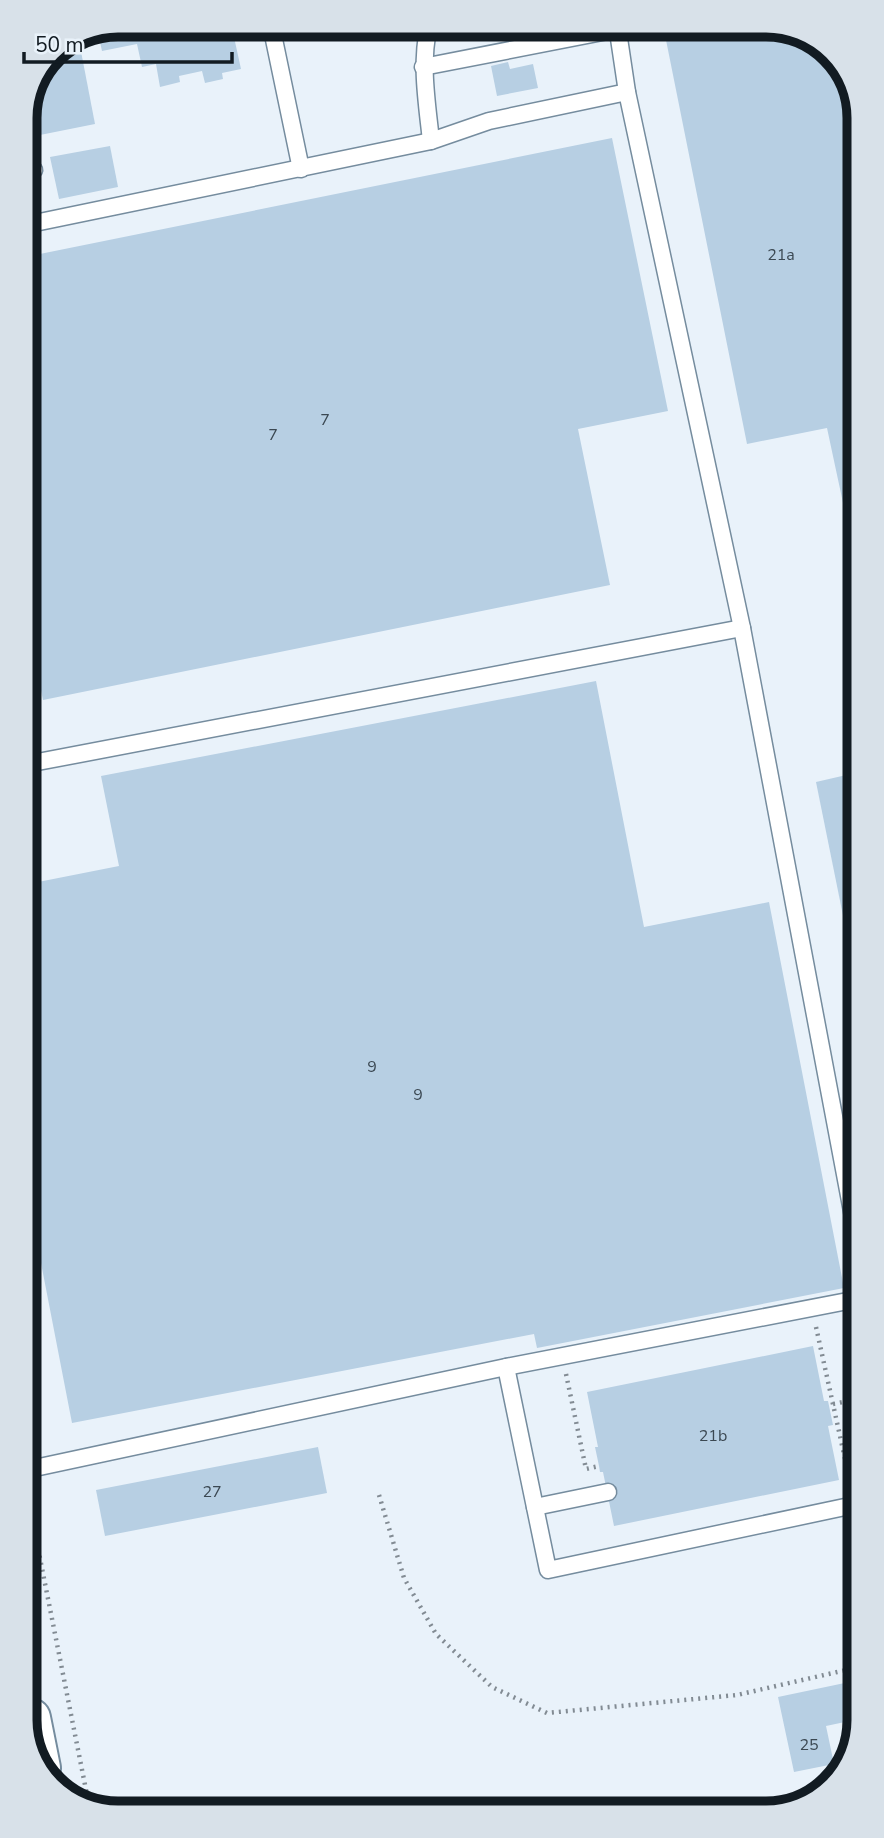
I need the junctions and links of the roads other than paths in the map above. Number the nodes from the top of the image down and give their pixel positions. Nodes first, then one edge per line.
1 (274, 37) edge
2 (426, 37) edge
3 (568, 37) edge
4 (619, 37) edge
5 (424, 66) junction
6 (627, 92) junction
7 (431, 141) junction
8 (300, 169) junction
9 (37, 223) edge
10 (742, 628) junction
11 (37, 762) edge
12 (847, 1180) edge
13 (847, 1301) edge
14 (506, 1367) junction
15 (37, 1468) edge
16 (608, 1492) dead end
17 (847, 1506) edge
18 (535, 1507) junction

1 - 8 lane
2 - 5 lane
3 - 5 lane
4 - 6 lane
5 - 7 lane
6 - 7 lane
6 - 10 lane
7 - 8 lane
8 - 9 lane
10 - 11 lane
10 - 12 lane
13 - 14 lane
14 - 15 lane
14 - 18 lane
16 - 18 lane
17 - 18 lane

